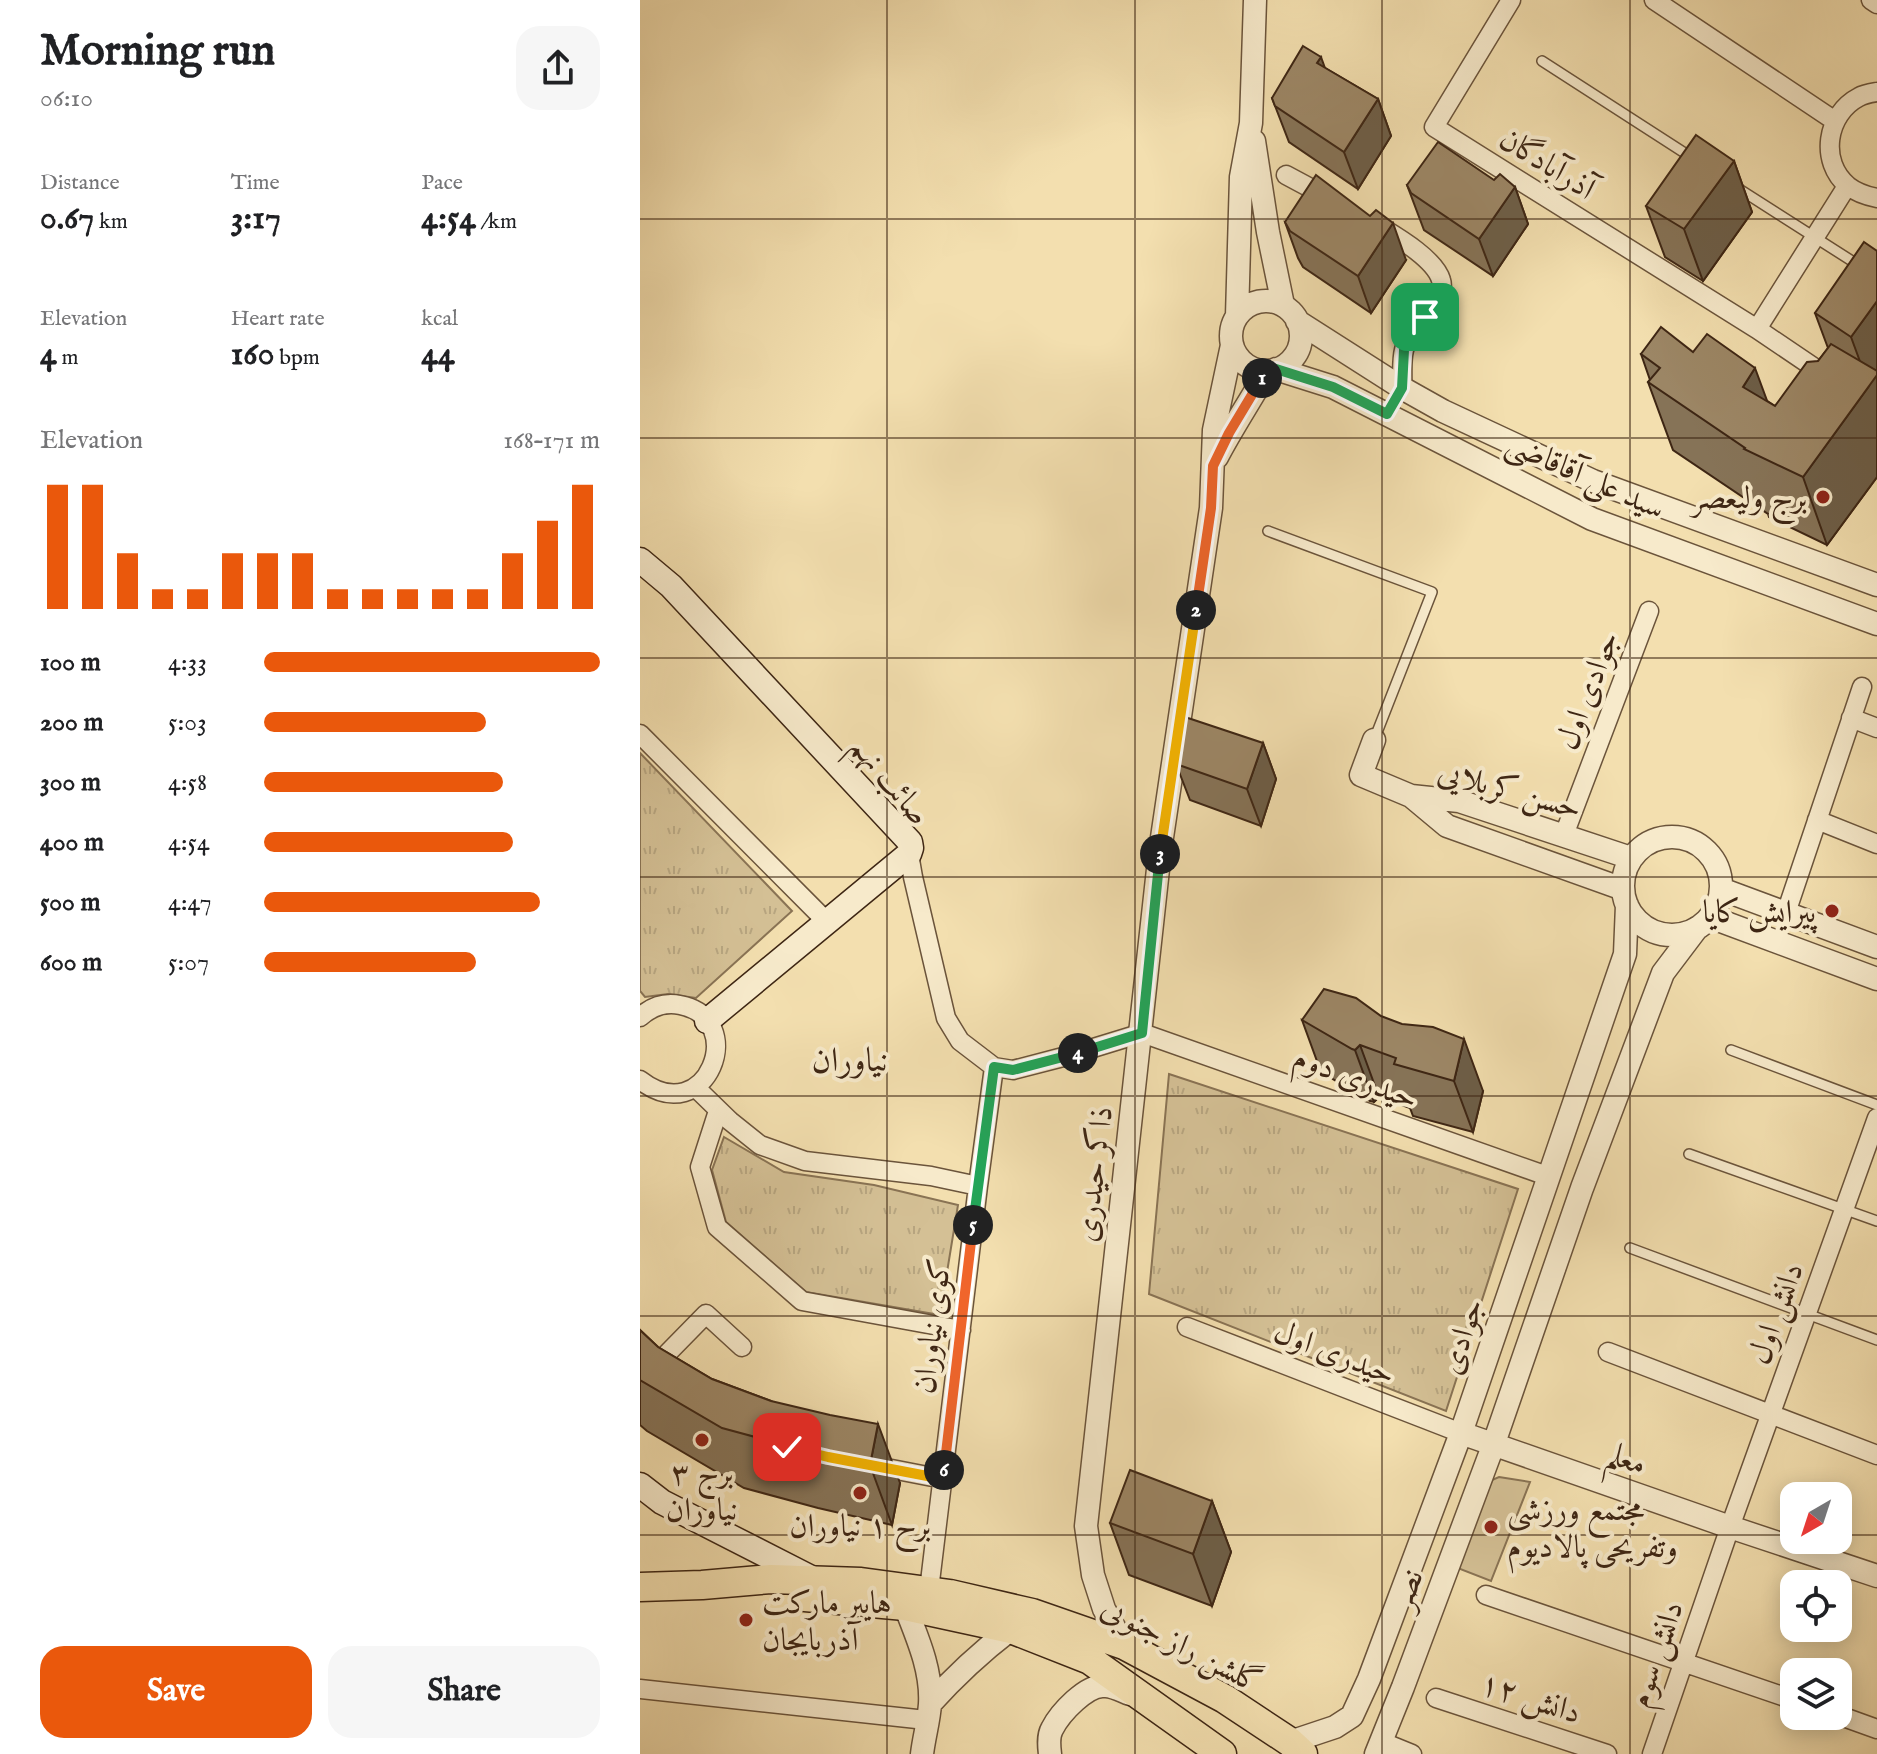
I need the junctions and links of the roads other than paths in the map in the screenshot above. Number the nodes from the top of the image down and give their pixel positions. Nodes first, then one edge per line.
1 (1255, 0) edge
2 (1511, 0) edge
3 (1654, 0) edge
4 (1871, 0) edge
5 (1877, 4) edge
6 (1542, 61) dead end
7 (1877, 92) edge
8 (1835, 121) junction
9 (1251, 123) junction
10 (1698, 162) edge
11 (1286, 175) dead end
12 (1724, 178) edge
13 (1847, 186) junction
14 (1877, 198) edge
15 (1342, 205) edge
16 (1370, 220) edge
17 (1814, 237) junction
18 (1877, 277) edge
19 (1290, 313) junction
20 (1237, 316) junction
21 (1757, 329) junction
22 (1232, 345) junction
23 (1271, 370) junction
24 (1841, 386) edge
25 (1402, 388) junction
26 (1387, 414) junction
27 (1213, 466) junction
28 (1268, 531) dead end
29 (640, 560) edge
30 (1877, 585) edge
31 (1649, 611) dead end
32 (1877, 624) edge
33 (1862, 687) dead end
34 (1851, 718) junction
35 (1877, 728) edge
36 (640, 734) edge
37 (1374, 740) joint
38 (1411, 796) junction
39 (1817, 820) junction
40 (1564, 835) junction
41 (1877, 844) edge
42 (909, 854) junction
43 (1631, 858) junction
44 (1721, 889) junction
45 (1625, 897) junction
46 (1786, 913) junction
47 (828, 923) junction
48 (1703, 923) junction
49 (1877, 947) edge
50 (1877, 979) edge
51 (641, 1014) edge
52 (707, 1021) junction
53 (1142, 1033) junction
54 (1731, 1050) dead end
55 (994, 1067) junction
56 (640, 1080) edge
57 (695, 1087) junction
58 (1877, 1105) edge
59 (718, 1111) junction
60 (1877, 1118) edge
61 (1689, 1154) dead end
62 (1550, 1177) junction
63 (978, 1186) junction
64 (1582, 1188) junction
65 (1844, 1209) junction
66 (1877, 1221) edge
67 (1630, 1248) dead end
68 (1807, 1314) junction
69 (1187, 1327) dead end
70 (961, 1330) junction
71 (1877, 1340) edge
72 (742, 1347) dead end
73 (1608, 1352) dead end
74 (656, 1366) edge
75 (1771, 1414) junction
76 (1461, 1433) junction
77 (1493, 1446) junction
78 (1877, 1455) edge
79 (854, 1462) edge
80 (943, 1479) junction
81 (640, 1485) edge
82 (1730, 1527) junction
83 (1877, 1576) edge
84 (815, 1580) junction
85 (640, 1587) edge
86 (929, 1590) junction
87 (1486, 1595) dead end
88 (640, 1601) edge
89 (905, 1606) junction
90 (1011, 1629) junction
91 (1124, 1645) junction
92 (1683, 1663) junction
93 (640, 1689) edge
94 (1365, 1689) junction
95 (1780, 1695) edge
96 (1142, 1697) junction
97 (1436, 1698) dead end
98 (1396, 1703) junction
99 (928, 1712) junction
100 (1852, 1720) edge
101 (1877, 1729) edge
102 (1378, 1747) edge
103 (1296, 1748) edge
104 (922, 1754) edge
105 (1050, 1754) edge
106 (1222, 1754) edge
107 (1412, 1754) edge
108 (1607, 1754) edge
109 (1652, 1754) edge

1 - 9 street
2 - 21 street, آذرآبادگان
3 - 8 street
4 - 5 street
6 - 10 lane
7 - 8 street
8 - 13 street
9 - 19 street
9 - 20 street
11 - 15 street
12 - 17 lane
13 - 14 street
13 - 17 street
16 - 25 street
17 - 18 lane
17 - 21 street
19 - 20 street
19 - 23 street
19 - 25 street
20 - 22 street
21 - 24 street, آذرآبادگان
22 - 23 street
22 - 27 street, ذاکر حیدری
23 - 26 street, سید علی آقاقاضی
23 - 27 street
25 - 26 street
25 - 30 street
26 - 32 street, سید علی آقاقاضی
27 - 53 street, ذاکر حیدری
28 - 37 lane
29 - 42 main road, صائب نهم
31 - 40 street, جوادی اول
33 - 34 street
34 - 35 street
34 - 39 street
36 - 47 street
37 - 38 street
38 - 40 street, حسن کربلایی
38 - 45 street, حسن کربلایی
39 - 41 street
39 - 46 street
40 - 43 street, حسن کربلایی
42 - 47 main road, صائب نهم
42 - 55 street
43 - 44 street
43 - 45 street
44 - 46 street
44 - 48 street
45 - 48 street
45 - 62 street, جوادی
46 - 49 street
47 - 52 main road, صائب نهم
48 - 50 street
48 - 64 street, جوادی
51 - 52 street
52 - 57 street
53 - 55 street
53 - 62 street, حیدری دوم
53 - 91 street, ذاکر حیدری
54 - 58 lane
55 - 63 street, کوی نیاوران
56 - 57 street
57 - 59 street
59 - 63 street
59 - 70 street
60 - 65 street, دانش اول
61 - 65 lane
62 - 64 street
62 - 76 street, جوادی
63 - 70 street, کوی نیاوران
64 - 77 street, جوادی
65 - 66 lane
65 - 68 street, دانش اول
67 - 68 lane
68 - 71 lane
68 - 75 street, دانش اول
69 - 76 street, حیدری اول
70 - 80 street, کوی نیاوران
72 - 74 street
73 - 75 street
75 - 78 street
75 - 82 street, دانش اول
76 - 77 street, معلم
76 - 94 street, جوادی
77 - 82 street, معلم
77 - 98 street, نصر
79 - 80 street
80 - 86 street, کوی نیاوران
81 - 84 main road
82 - 83 street, معلم
82 - 92 street, دانش سوم
84 - 85 main road, گلشن راز جنوبی
84 - 86 main road, گلشن راز جنوبی
86 - 91 main road, گلشن راز جنوبی
87 - 92 street
88 - 89 main road, گلشن راز جنوبی
89 - 90 main road, گلشن راز جنوبی
89 - 99 street
90 - 96 main road, گلشن راز جنوبی
90 - 99 street
91 - 103 main road, گلشن راز جنوبی
92 - 95 street
92 - 109 street, دانش سوم
93 - 99 street
94 - 98 street
94 - 103 street, جوادی
96 - 105 street
96 - 106 main road, گلشن راز جنوبی
97 - 108 street, دانش ۱۲
98 - 102 street, نصر
99 - 104 street
100 - 101 street
102 - 107 street

